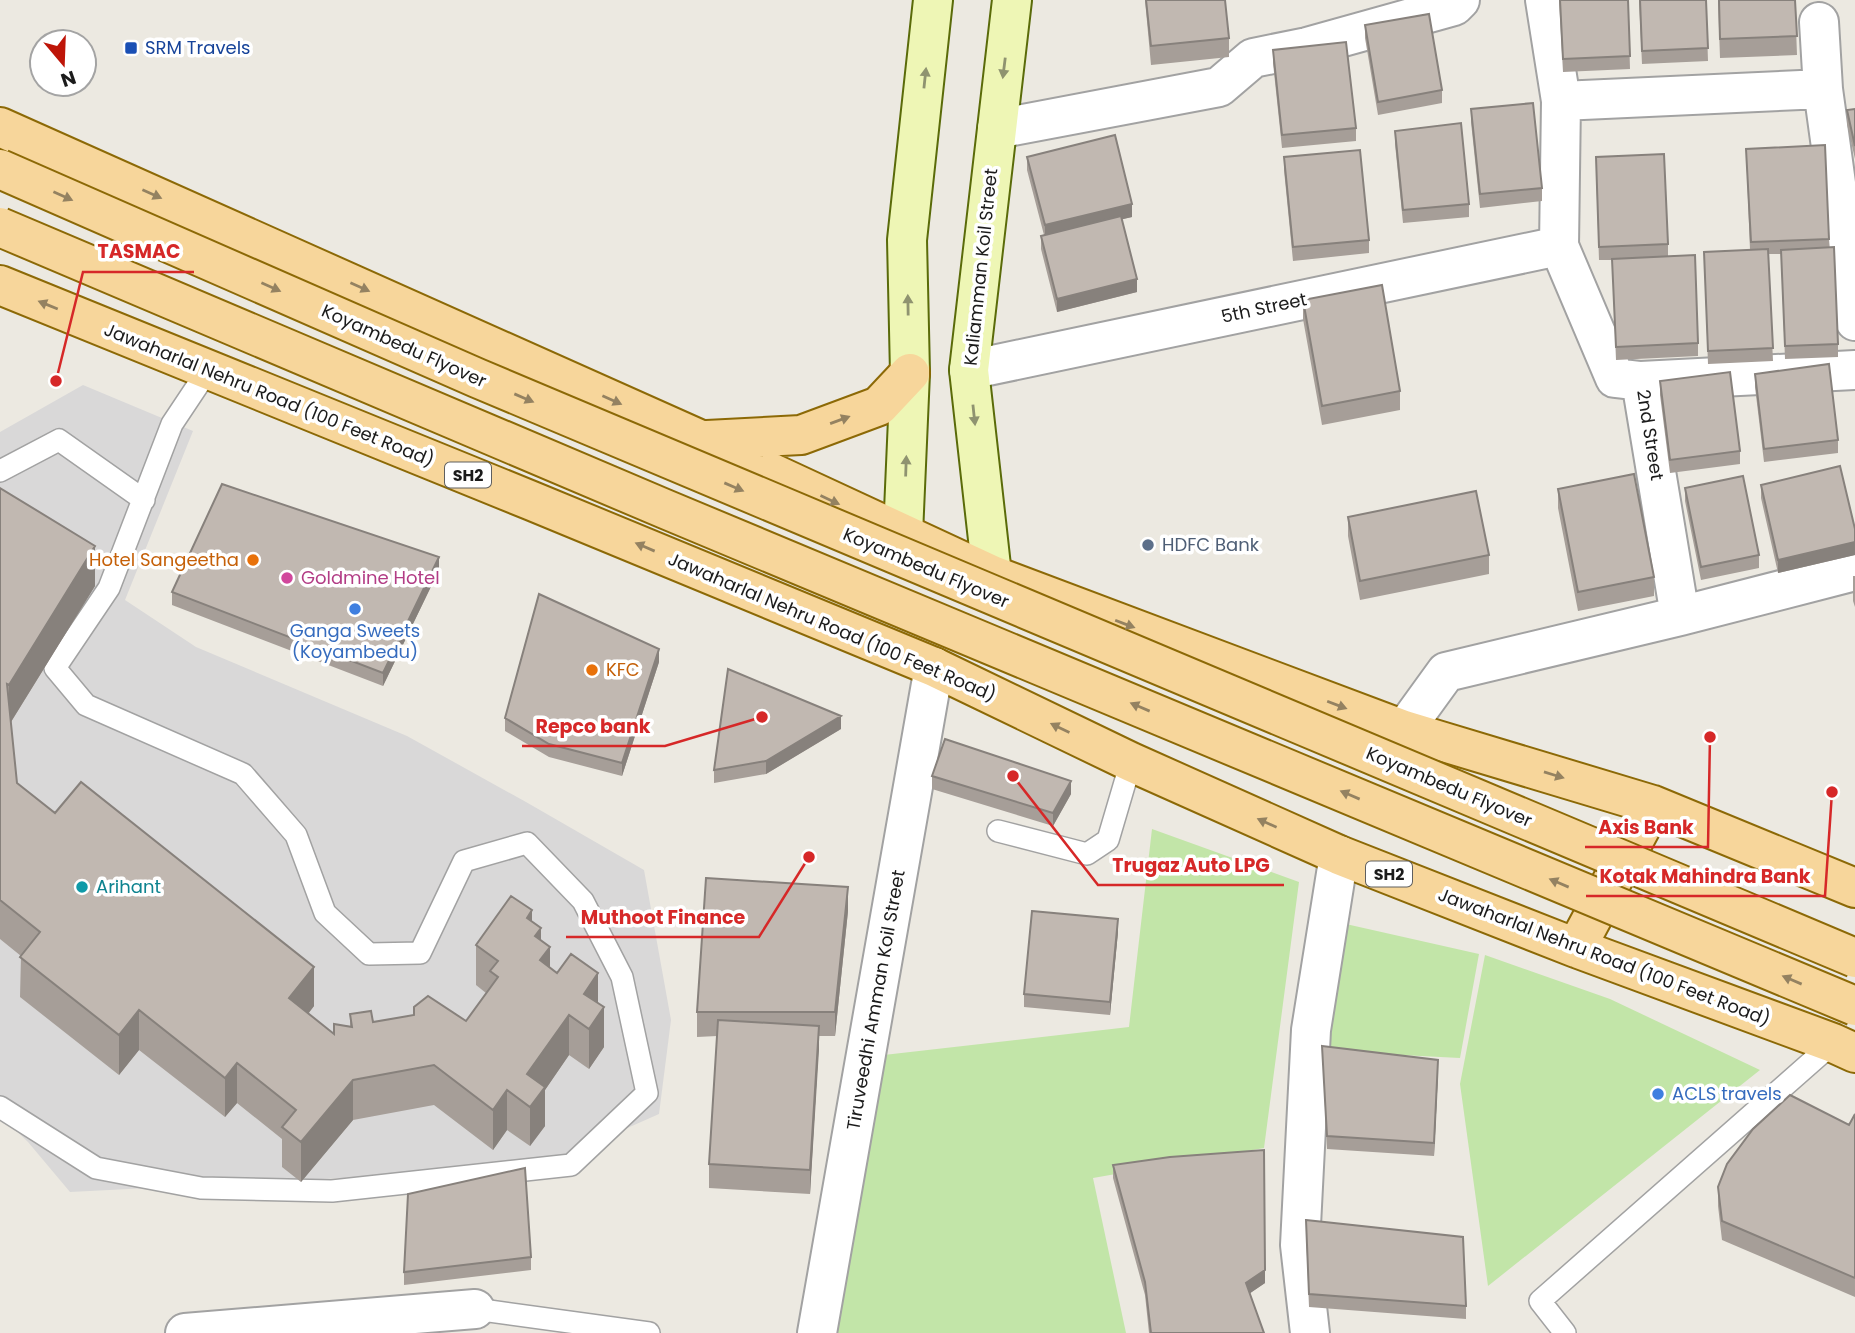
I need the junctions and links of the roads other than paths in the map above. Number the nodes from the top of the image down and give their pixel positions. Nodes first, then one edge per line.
1 (933, 0) edge
2 (1012, 0) edge
3 (1460, 0) edge
4 (1545, 0) edge
5 (1819, 22) dead end
6 (1823, 89) junction
7 (1561, 101) junction
8 (0, 127) edge
9 (997, 128) junction
10 (0, 169) edge
11 (0, 227) edge
12 (1559, 246) junction
13 (0, 285) edge
14 (1855, 321) edge
15 (208, 370) junction
16 (969, 370) junction
17 (1855, 370) edge
18 (910, 373) junction
19 (1642, 381) junction
20 (701, 440) junction
21 (0, 471) edge
22 (144, 500) junction
23 (903, 534) junction
24 (1855, 571) edge
25 (992, 575) junction
26 (1680, 616) junction
27 (934, 667) junction
28 (1404, 730) junction
29 (1131, 762) junction
30 (1653, 805) junction
31 (998, 831) dead end
32 (1339, 855) junction
33 (1855, 888) edge
34 (1576, 948) junction
35 (1855, 958) edge
36 (1855, 1006) edge
37 (1844, 1048) edge
38 (0, 1107) edge
39 (475, 1310) joint
40 (185, 1333) edge
41 (649, 1333) edge
42 (817, 1333) edge
43 (1310, 1333) edge
44 (1565, 1333) edge

18 -> 1 main road
2 -> 9 main road, Kaliamman Koil Street
3 - 9 street
4 - 7 street
5 - 6 street
6 - 7 street
6 - 14 street
7 - 12 street
8 -> 20 main road
9 - 16 main road, Kaliamman Koil Street
10 -> 35 main road, Koyambedu Flyover, bridge
36 -> 11 main road, bridge
12 - 16 street, 5th Street
12 - 19 street, 2nd Street
15 -> 13 main road, Jawaharlal Nehru Road (100 Feet Road) / SH2
15 - 22 lane
27 -> 15 main road, Jawaharlal Nehru Road (100 Feet Road) / SH2
16 -> 25 main road, Kaliamman Koil Street
17 - 19 street
20 -> 18 main road
23 -> 18 main road
19 - 26 street, 2nd Street
20 -> 23 main road
21 - 22 lane
22 - 38 lane
23 - 25 main road
24 - 26 street
25 -> 28 main road
26 - 28 street
29 -> 27 main road, Jawaharlal Nehru Road (100 Feet Road) / SH2
27 - 42 street, Tiruveedhi Amman Koil Street
28 -> 30 main road
29 - 31 lane
32 -> 29 main road, Jawaharlal Nehru Road (100 Feet Road) / SH2
30 - 33 main road
30 - 34 main road
32 - 34 main road, Jawaharlal Nehru Road (100 Feet Road) / SH2
32 - 43 street
34 - 37 main road, Jawaharlal Nehru Road (100 Feet Road) / SH2
37 - 44 lane
39 - 40 street
39 - 41 lane

